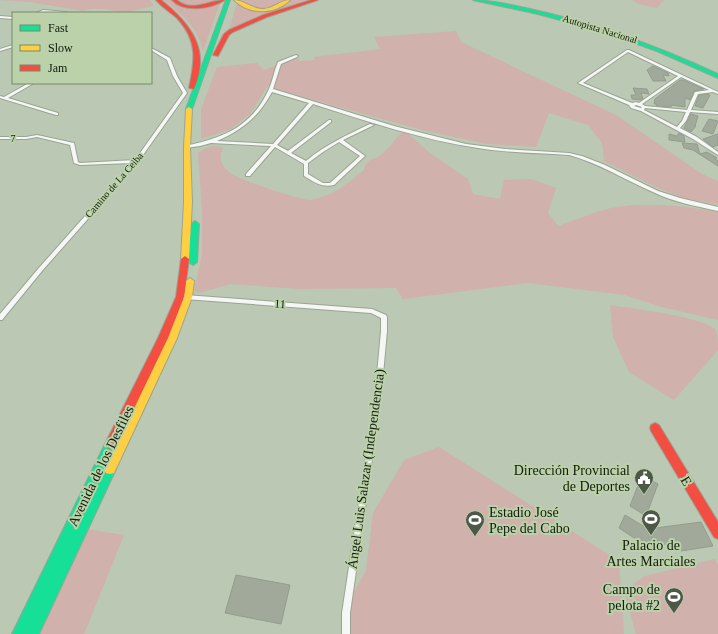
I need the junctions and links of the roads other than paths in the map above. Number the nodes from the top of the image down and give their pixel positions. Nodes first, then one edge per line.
1 (158, 0) edge
2 (174, 0) edge
3 (223, 0) edge
4 (228, 0) edge
5 (236, 0) edge
6 (288, 0) edge
7 (316, 0) edge
8 (475, 0) edge
9 (489, 0) edge
10 (40, 12) edge
11 (54, 12) edge
12 (0, 17) edge
13 (12, 18) edge
14 (12, 46) edge
15 (0, 50) edge
16 (152, 50) edge
17 (216, 55) junction
18 (296, 56) dead end
19 (718, 72) edge
20 (681, 75) junction
21 (718, 76) edge
22 (30, 84) edge
23 (271, 90) junction
24 (187, 91) junction
25 (716, 92) edge
26 (0, 97) edge
27 (5, 98) junction
28 (312, 103) junction
29 (642, 107) junction
30 (688, 111) junction
31 (192, 112) junction
32 (718, 113) edge
33 (57, 114) dead end
34 (330, 121) dead end
35 (372, 125) dead end
36 (677, 129) junction
37 (0, 138) edge
38 (339, 140) junction
39 (212, 142) junction
40 (274, 145) junction
41 (190, 146) junction
42 (288, 153) junction
43 (718, 154) edge
44 (136, 161) junction
45 (306, 163) junction
46 (248, 175) dead end
47 (718, 209) edge
48 (184, 297) junction
49 (372, 311) joint
50 (0, 318) edge
51 (130, 415) junction
52 (655, 428) dead end
53 (718, 534) edge
54 (19, 634) edge
55 (32, 634) edge
56 (346, 634) edge

1 - 24 main road
2 - 3 main road
4 - 31 main road
5 - 6 main road
5 - 17 main road
7 - 17 main road
8 - 21 main road, Autopista Nacional
9 - 19 main road, Autopista Nacional
10 - 11 street
12 - 13 street
14 - 15 street
16 - 24 street
17 - 31 main road
18 - 23 street
20 - 25 street
20 - 29 street
20 - 29 street
22 - 27 street
23 - 28 street
23 - 39 street
24 - 31 main road
24 - 44 street, Camino de La Ceiba
25 - 30 street
26 - 27 street
27 - 33 street
28 - 40 street
28 - 47 street
29 - 30 street
29 - 36 street
30 - 32 street
30 - 36 street
31 - 41 main road, Avenida de los Desfiles
34 - 42 street
35 - 38 street
36 - 43 street
37 - 44 street, 7
38 - 45 street
38 - 45 street
39 - 40 street
39 - 41 street
40 - 42 street
40 - 46 street
41 - 48 main road, Avenida de los Desfiles
42 - 45 street
44 - 50 street, Camino de La Ceiba
48 - 49 street, 11
48 - 51 main road, Avenida de los Desfiles
49 - 56 street, Ángel Luis Salazar (Independencia)
51 - 54 main road, Avenida de los Desfiles
51 - 55 main road, Avenida de los Desfiles
52 - 53 main road, E

